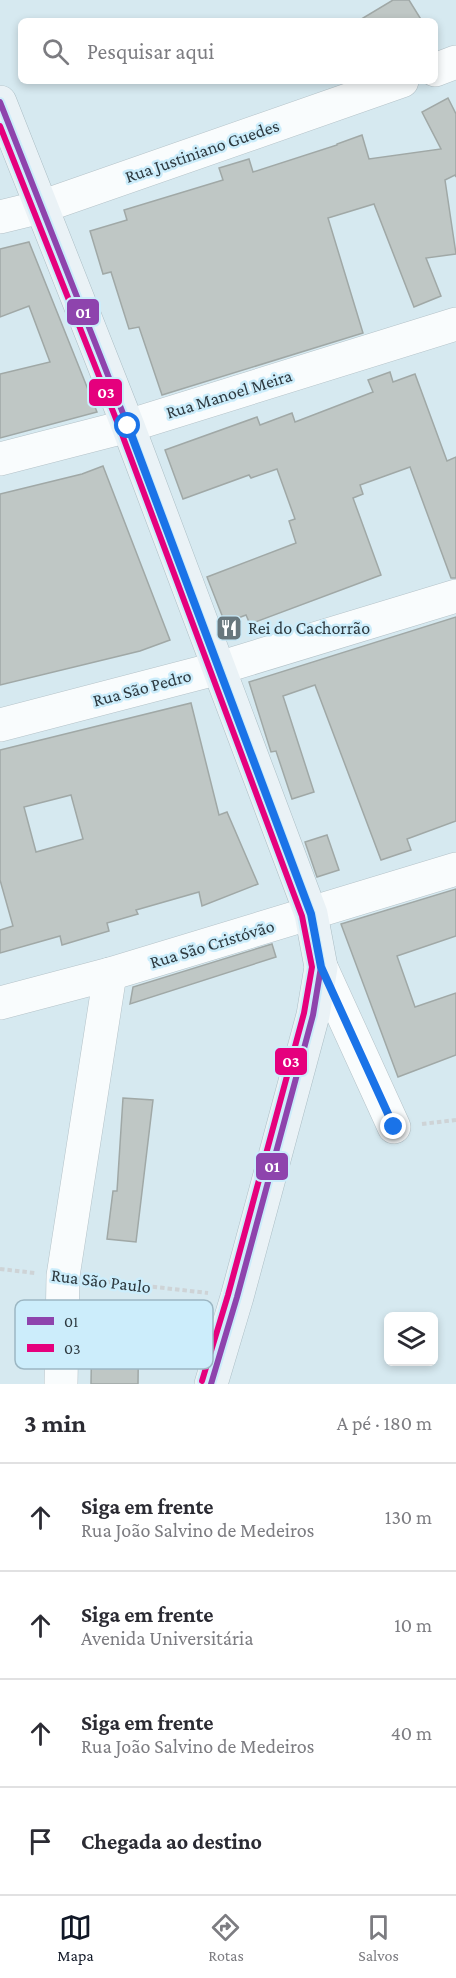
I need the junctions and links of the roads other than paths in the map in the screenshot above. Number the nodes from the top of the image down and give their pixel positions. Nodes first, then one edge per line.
1 (456, 62) edge
2 (438, 69) edge
3 (393, 84) edge
4 (0, 102) edge
5 (41, 207) junction
6 (0, 217) edge
7 (456, 324) edge
8 (128, 426) junction
9 (0, 459) edge
10 (456, 596) edge
11 (219, 668) junction
12 (0, 725) edge
13 (456, 869) edge
14 (311, 914) junction
15 (321, 967) junction
16 (110, 974) junction
17 (0, 1003) edge
18 (394, 1127) dead end
19 (63, 1300) edge
20 (61, 1369) edge
21 (61, 1384) edge
22 (211, 1384) edge

1 - 2 street
3 - 5 street, Rua Justiniano Guedes
4 - 5 main road
5 - 6 street, Rua Justiniano Guedes
5 - 8 main road
7 - 8 street, Rua Manoel Meira
8 - 9 street, Rua Manoel Meira
8 - 11 main road
10 - 11 street, Rua São Pedro
11 - 12 street, Rua São Pedro
11 - 14 main road
13 - 14 street, Rua São Cristóvão
14 - 15 main road
14 - 16 street, Rua São Cristóvão
15 - 18 street
15 - 22 main road
16 - 17 street, Rua São Cristóvão
16 - 19 street
20 - 21 street

